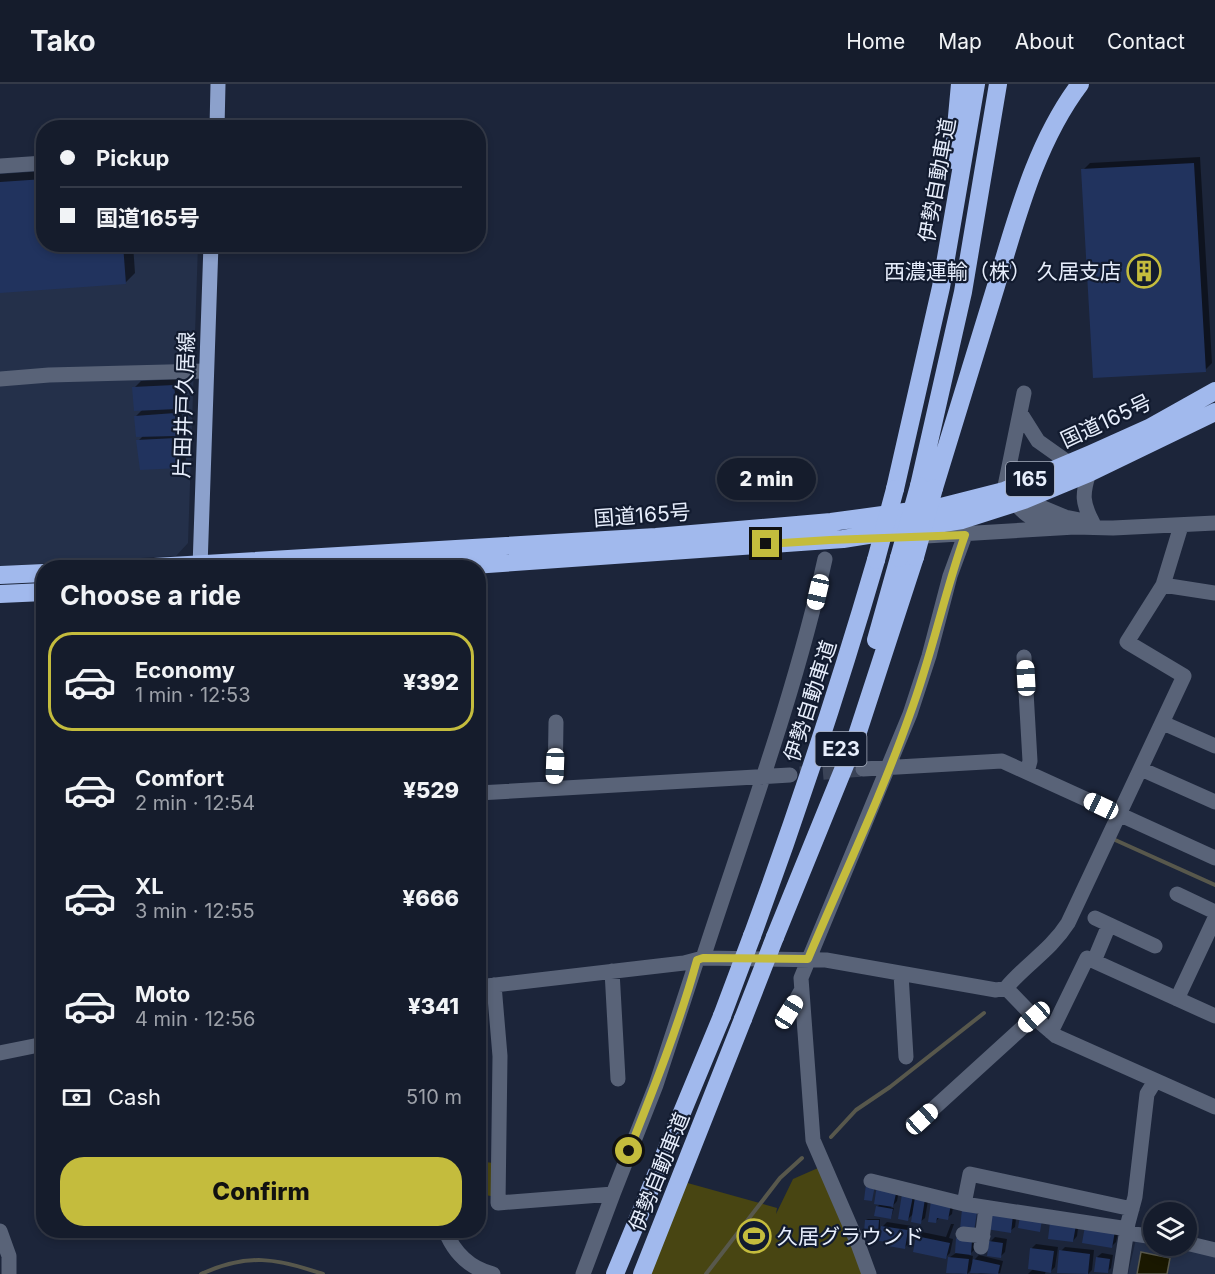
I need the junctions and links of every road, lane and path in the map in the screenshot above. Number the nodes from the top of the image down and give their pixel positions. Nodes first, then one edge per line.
1 (218, 84) edge
2 (960, 84) edge
3 (976, 84) edge
4 (998, 84) edge
5 (1080, 84) edge
6 (217, 120) edge
7 (36, 164) edge
8 (0, 166) edge
9 (211, 252) edge
10 (941, 287) junction
11 (206, 371) junction
12 (0, 379) edge
13 (1215, 391) edge
14 (1024, 393) dead end
15 (1215, 412) edge
16 (1021, 414) junction
17 (1070, 463) junction
18 (1089, 473) junction
19 (927, 487) junction
20 (1014, 498) junction
21 (1093, 523) junction
22 (1215, 524) edge
23 (1180, 526) junction
24 (1075, 527) junction
25 (965, 535) junction
26 (843, 539) junction
27 (825, 559) dead end
28 (200, 560) edge
29 (294, 560) edge
30 (486, 564) edge
31 (36, 573) edge
32 (0, 575) edge
33 (1163, 585) junction
34 (36, 592) edge
35 (1215, 593) edge
36 (0, 594) edge
37 (1024, 657) dead end
38 (556, 722) dead end
39 (1163, 723) junction
40 (1215, 746) edge
41 (889, 768) junction
42 (863, 770) tunnel mouth
43 (1142, 770) junction
44 (1028, 772) junction
45 (790, 774) tunnel mouth
46 (763, 777) junction
47 (555, 788) junction
48 (486, 792) edge
49 (1215, 802) edge
50 (1120, 814) junction
51 (1215, 858) edge
52 (1177, 894) dead end
53 (1215, 912) edge
54 (1215, 918) edge
55 (1155, 946) dead end
56 (700, 959) junction
57 (808, 959) junction
58 (1094, 961) junction
59 (612, 971) junction
60 (901, 974) junction
61 (486, 986) edge
62 (1006, 988) junction
63 (801, 991) junction
64 (1177, 999) junction
65 (1215, 1016) edge
66 (1034, 1017) junction
67 (785, 1019) dead end
68 (1051, 1032) junction
69 (36, 1046) edge
70 (0, 1053) edge
71 (906, 1057) dead end
72 (618, 1079) dead end
73 (1155, 1081) junction
74 (1215, 1107) edge
75 (913, 1123) dead end
76 (871, 1181) dead end
77 (613, 1194) junction
78 (964, 1204) junction
79 (986, 1208) junction
80 (1132, 1209) junction
81 (0, 1231) edge
82 (1128, 1231) junction
83 (963, 1234) dead end
84 (1143, 1234) edge
85 (448, 1238) edge
86 (1197, 1246) edge
87 (1215, 1250) edge
88 (9, 1274) edge
89 (493, 1274) edge
90 (583, 1274) edge
91 (615, 1274) edge
92 (642, 1274) edge
93 (869, 1274) edge
94 (1120, 1274) edge

1 - 6 main road
2 - 10 highway
3 - 10 highway, 伊勢自動車道 / E23
4 - 19 highway, 伊勢自動車道 / E23
5 - 19 highway
7 - 8 street
9 - 11 main road, 片田井戸久居線
10 - 91 highway, 伊勢自動車道 / E23, bridge
11 - 12 street
11 - 28 main road, 片田井戸久居線
13 - 17 highway, 国道165号 / 165
14 - 16 street
15 - 18 highway, 国道165号 / 165
16 - 17 street
16 - 20 street
17 - 20 highway, 国道165号 / 165
18 - 20 highway, 国道165号 / 165
18 - 21 street
19 - 92 highway, 伊勢自動車道 / E23, bridge
20 - 21 street
20 - 24 street
20 - 26 highway, 国道165号 / 165
20 - 29 highway, 国道165号 / 165
21 - 23 street
22 - 23 street
23 - 24 street
23 - 33 street
24 - 25 street
25 - 26 street
25 - 41 street
26 - 30 highway, 国道165号 / 165
27 - 46 street
31 - 32 highway
33 - 35 street
33 - 39 street
34 - 36 highway
37 - 44 street
38 - 47 street
39 - 40 street
39 - 43 street
41 - 42 street
41 - 44 street
41 - 57 street
43 - 49 street
43 - 50 street
44 - 50 street
45 - 46 street
46 - 47 street
46 - 56 street
47 - 48 street
50 - 51 street
50 - 62 street
52 - 53 street
54 - 64 street
55 - 58 street
56 - 57 street
56 - 59 street
56 - 77 street
57 - 60 street
57 - 63 street
58 - 64 street
58 - 68 street
59 - 61 street
59 - 72 street
60 - 62 street
60 - 71 street
61 - 77 street
62 - 66 street
63 - 67 street
63 - 93 street
64 - 65 street
66 - 68 street
66 - 75 street
68 - 73 street
69 - 70 street
73 - 74 street
73 - 80 street
76 - 78 street
77 - 90 street
78 - 79 street
78 - 80 street
79 - 82 street
79 - 83 street
80 - 82 street
81 - 88 street
82 - 84 street
82 - 94 street
85 - 89 street
86 - 87 street

